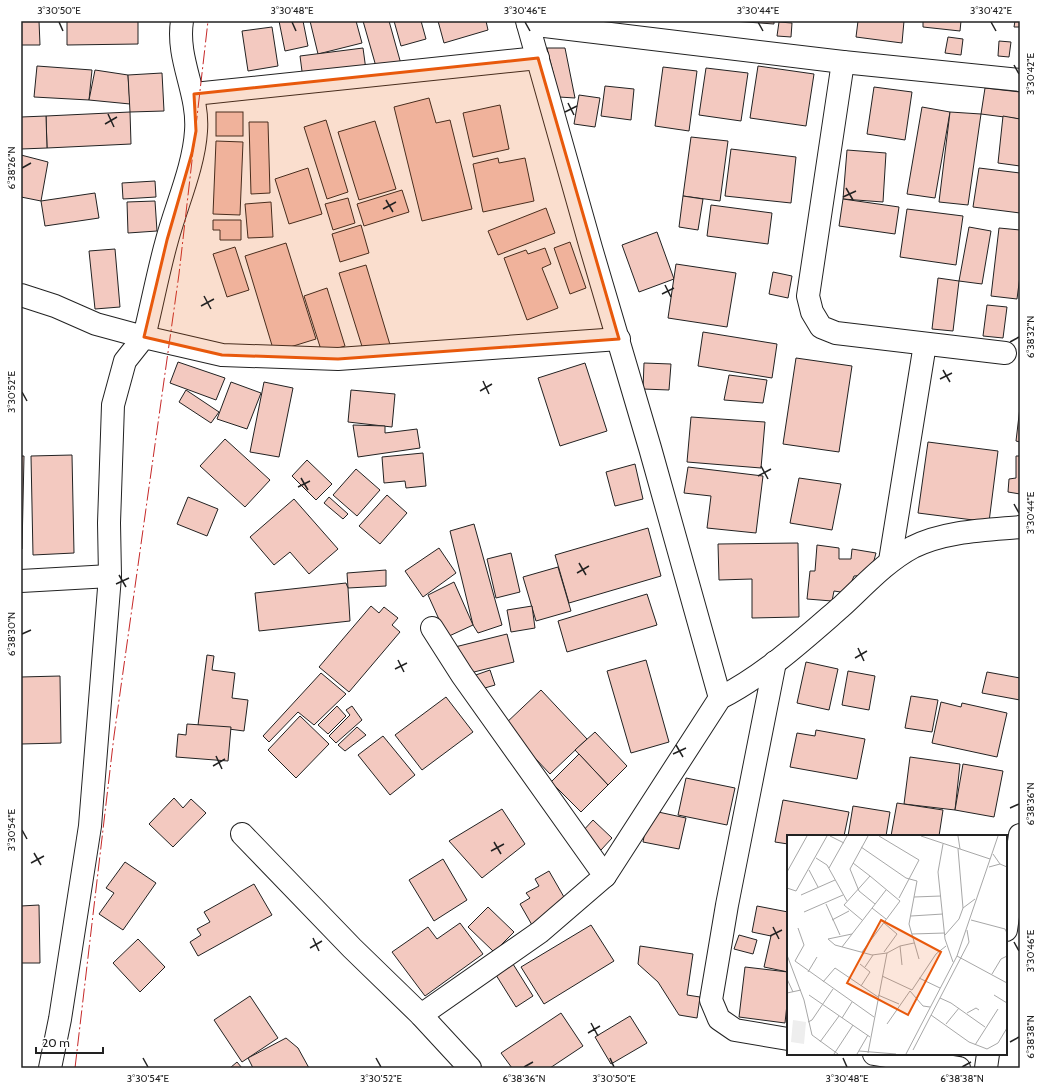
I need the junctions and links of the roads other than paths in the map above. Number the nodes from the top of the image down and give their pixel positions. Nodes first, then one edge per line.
1 (182, 21) edge
2 (528, 22) edge
3 (538, 58) junction
4 (843, 62) junction
5 (1020, 80) edge
6 (194, 94) junction
7 (21, 295) edge
8 (144, 337) junction
9 (619, 339) junction
10 (925, 344) junction
11 (1005, 353) dead end
12 (1020, 527) edge
13 (890, 561) junction
14 (110, 576) junction
15 (21, 582) edge
16 (432, 628) dead end
17 (775, 662) junction
18 (720, 698) junction
19 (242, 834) dead end
20 (1020, 835) edge
21 (605, 876) junction
22 (1007, 923) edge
23 (421, 1015) junction
24 (787, 1039) edge
25 (880, 1055) edge
26 (988, 1055) edge
27 (50, 1068) edge
28 (470, 1068) edge
29 (959, 1068) edge
30 (986, 1068) edge

1 - 6 street
2 - 3 street
2 - 4 street
3 - 6 street
3 - 9 street
4 - 5 street
4 - 10 street
6 - 8 street
7 - 8 street
8 - 9 street
8 - 14 street
9 - 18 street
10 - 11 street
10 - 13 street
12 - 13 street
13 - 17 street
14 - 15 street
14 - 27 street
16 - 21 street
17 - 18 street
17 - 24 street
18 - 21 street
19 - 23 street
20 - 22 street
21 - 23 street
23 - 28 street
25 - 29 street
26 - 30 street

